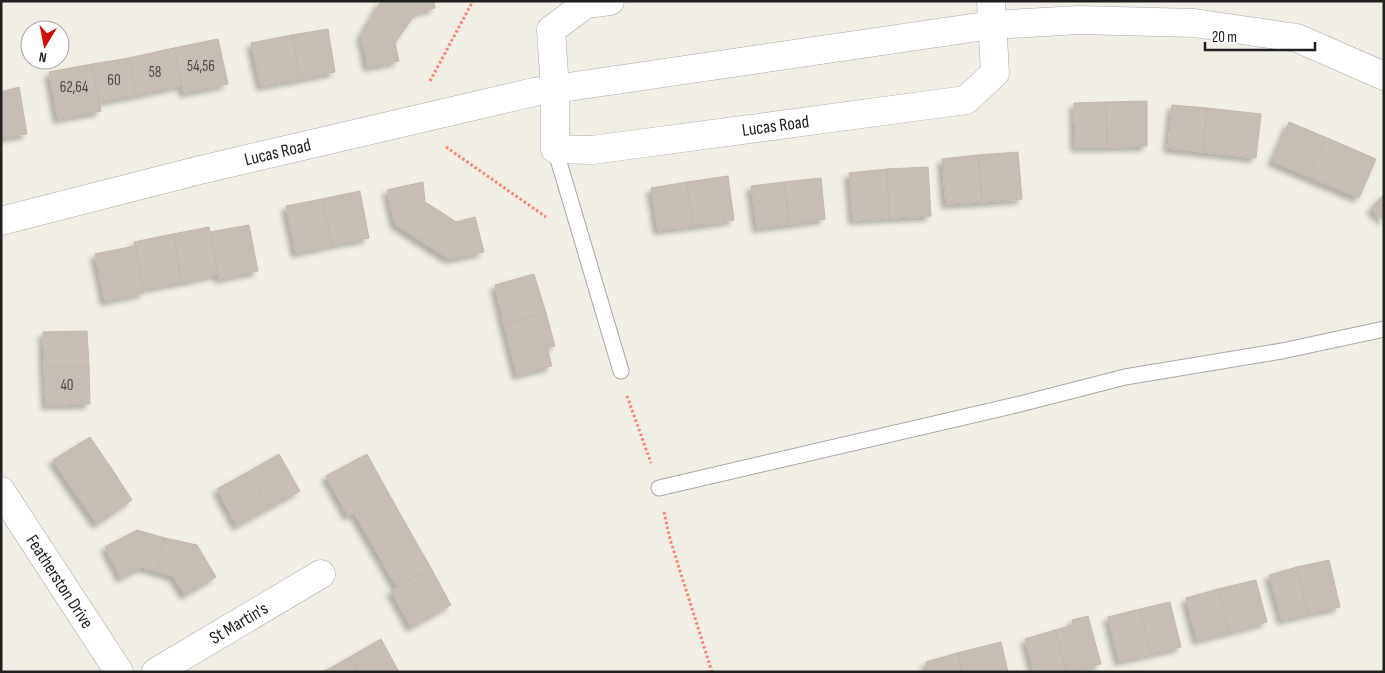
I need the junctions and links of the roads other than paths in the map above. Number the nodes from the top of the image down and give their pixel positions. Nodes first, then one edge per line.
1 (610, 1) edge
2 (1193, 12) edge
3 (992, 13) edge
4 (1384, 76) edge
5 (554, 89) junction
6 (555, 149) junction
7 (1, 221) edge
8 (1384, 329) edge
9 (621, 371) road end
10 (659, 488) road end
11 (1, 491) edge
12 (321, 574) dead end
13 (118, 672) edge
14 (156, 672) edge

1 - 5 street
2 - 3 street, Lucas Road
2 - 4 street, Lucas Road
3 - 5 street, Lucas Road
3 - 6 street, Lucas Road
5 - 6 street
5 - 7 street, Lucas Road
6 - 9 lane
8 - 10 lane
11 - 13 street, Featherston Drive
12 - 14 street, St Martin's

